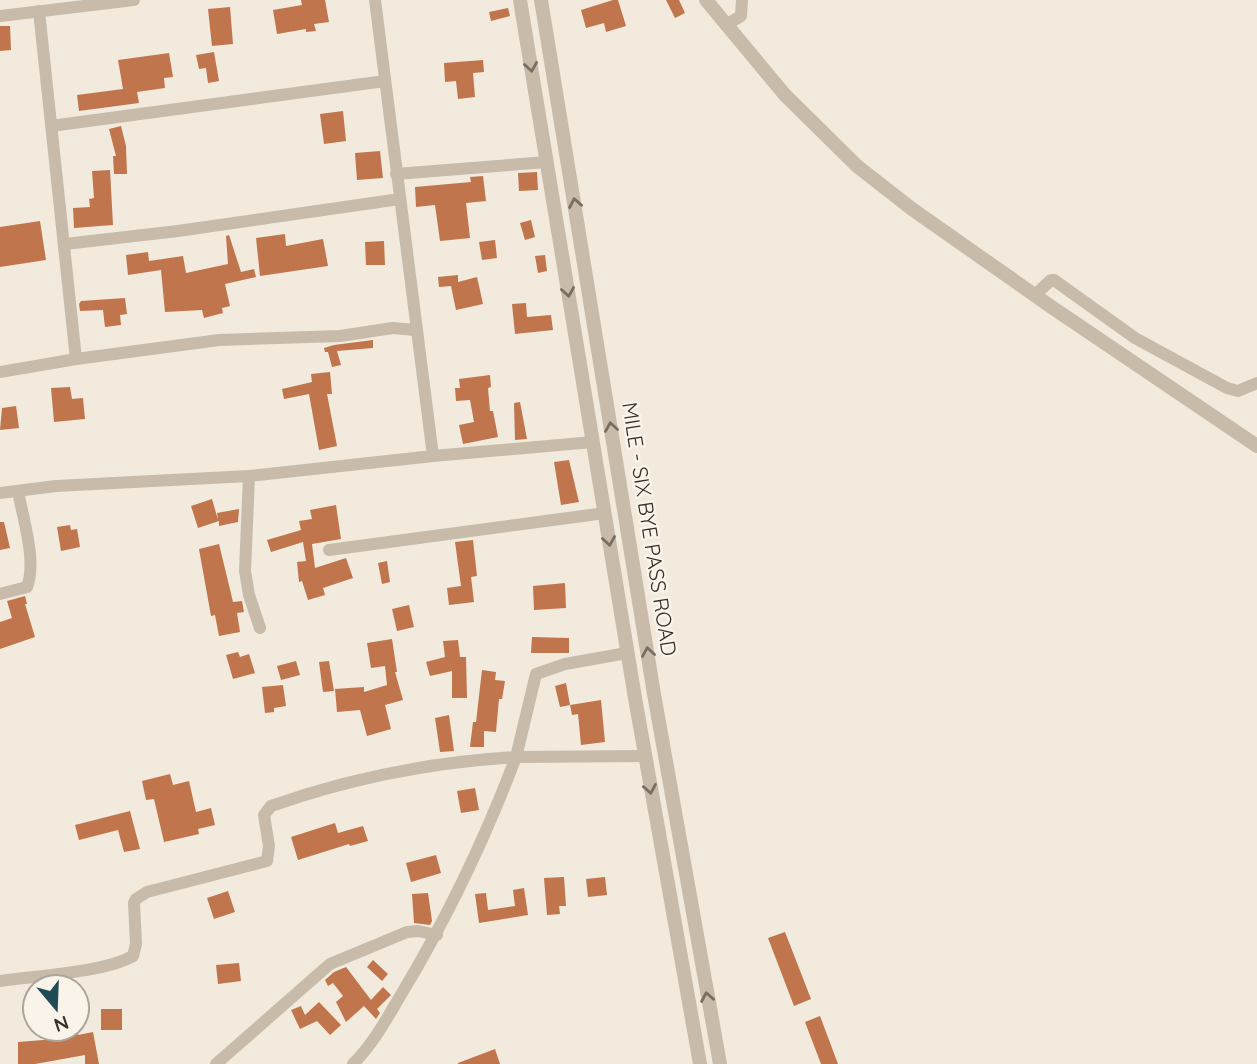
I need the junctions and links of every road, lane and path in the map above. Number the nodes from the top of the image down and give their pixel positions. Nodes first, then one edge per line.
1 (134, 0) edge
2 (375, 0) edge
3 (520, 0) edge
4 (541, 0) edge
5 (706, 0) edge
6 (742, 0) edge
7 (39, 11) junction
8 (0, 16) edge
9 (726, 25) junction
10 (385, 81) junction
11 (51, 126) junction
12 (547, 162) junction
13 (396, 174) junction
14 (400, 199) junction
15 (65, 244) junction
16 (1036, 294) junction
17 (415, 330) junction
18 (76, 359) junction
19 (0, 372) edge
20 (1257, 383) edge
21 (593, 442) junction
22 (1257, 446) edge
23 (433, 456) junction
24 (249, 476) junction
25 (18, 491) junction
26 (0, 493) edge
27 (605, 513) junction
28 (329, 550) dead end
29 (0, 594) edge
30 (261, 628) dead end
31 (627, 653) junction
32 (654, 694) junction
33 (635, 698) junction
34 (645, 756) junction
35 (516, 757) junction
36 (437, 935) junction
37 (0, 981) edge
38 (216, 1064) edge
39 (354, 1064) edge
40 (700, 1064) edge
41 (720, 1064) edge

1 - 7 street
2 - 10 street
3 -> 12 street
32 -> 4 street, MILE - SIX BYE PASS ROAD
5 - 9 street
6 - 9 street
7 - 8 street
7 - 11 street
9 - 16 street
10 - 11 street
10 - 13 street
11 - 15 street
12 - 13 street
12 -> 21 street
13 - 14 street
14 - 15 street
14 - 17 street
15 - 18 street
16 - 20 street
16 - 22 street
17 - 18 street
17 - 23 street
18 - 19 street
21 - 23 street
21 - 27 street
23 - 24 street
24 - 25 street
24 - 30 street
25 - 26 street
25 - 29 street
27 - 28 street
27 -> 31 street
31 - 33 street
31 - 35 street
32 - 33 street
41 -> 32 street, MILE - SIX BYE PASS ROAD
33 - 34 street
34 - 35 street
34 -> 40 street
35 - 36 street
35 - 37 street
36 - 38 street
36 - 39 street

